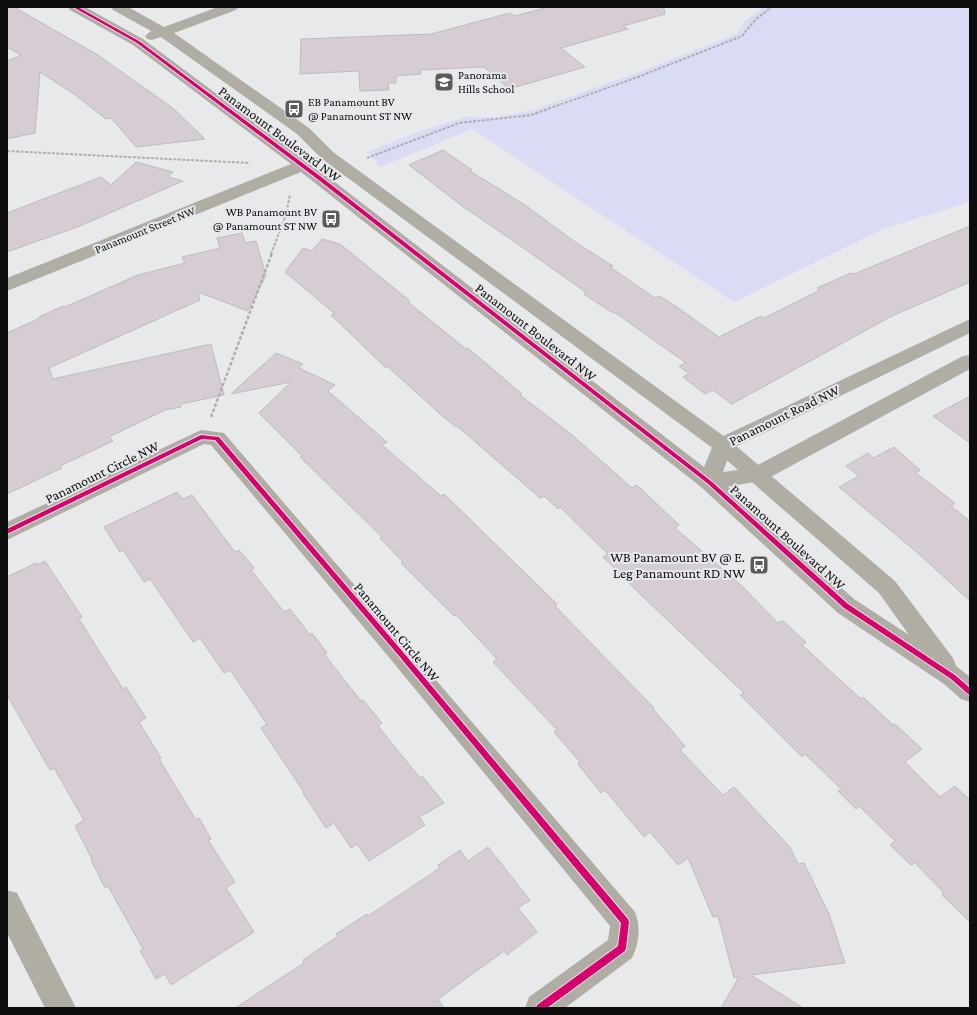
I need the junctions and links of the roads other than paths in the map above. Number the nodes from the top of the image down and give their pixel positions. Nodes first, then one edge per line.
1 (75, 7) edge
2 (118, 7) edge
3 (231, 7) edge
4 (163, 32) junction
5 (138, 42) junction
6 (327, 155) junction
7 (302, 166) junction
8 (7, 286) edge
9 (968, 328) edge
10 (970, 361) edge
11 (722, 445) junction
12 (757, 475) junction
13 (709, 482) junction
14 (7, 532) edge
15 (961, 685) edge
16 (7, 903) edge
17 (61, 1008) edge
18 (540, 1008) edge

1 - 5 street, Panamount Boulevard NW
2 - 4 street, Panamount Boulevard NW
3 - 4 street
4 - 5 street
4 - 6 street, Panamount Boulevard NW
5 - 7 street, Panamount Boulevard NW
6 - 7 street, Panamount Street NW
6 - 11 street, Panamount Boulevard NW
7 - 8 street, Panamount Street NW
7 - 13 street, Panamount Boulevard NW
9 - 11 street, Panamount Road NW
10 - 12 street
11 - 12 street, Panamount Boulevard NW
11 - 13 street, Panamount Road NW
12 - 13 street
12 - 15 street, Panamount Boulevard NW
13 - 15 street, Panamount Boulevard NW
14 - 18 street, Panamount Circle NW
16 - 17 street

